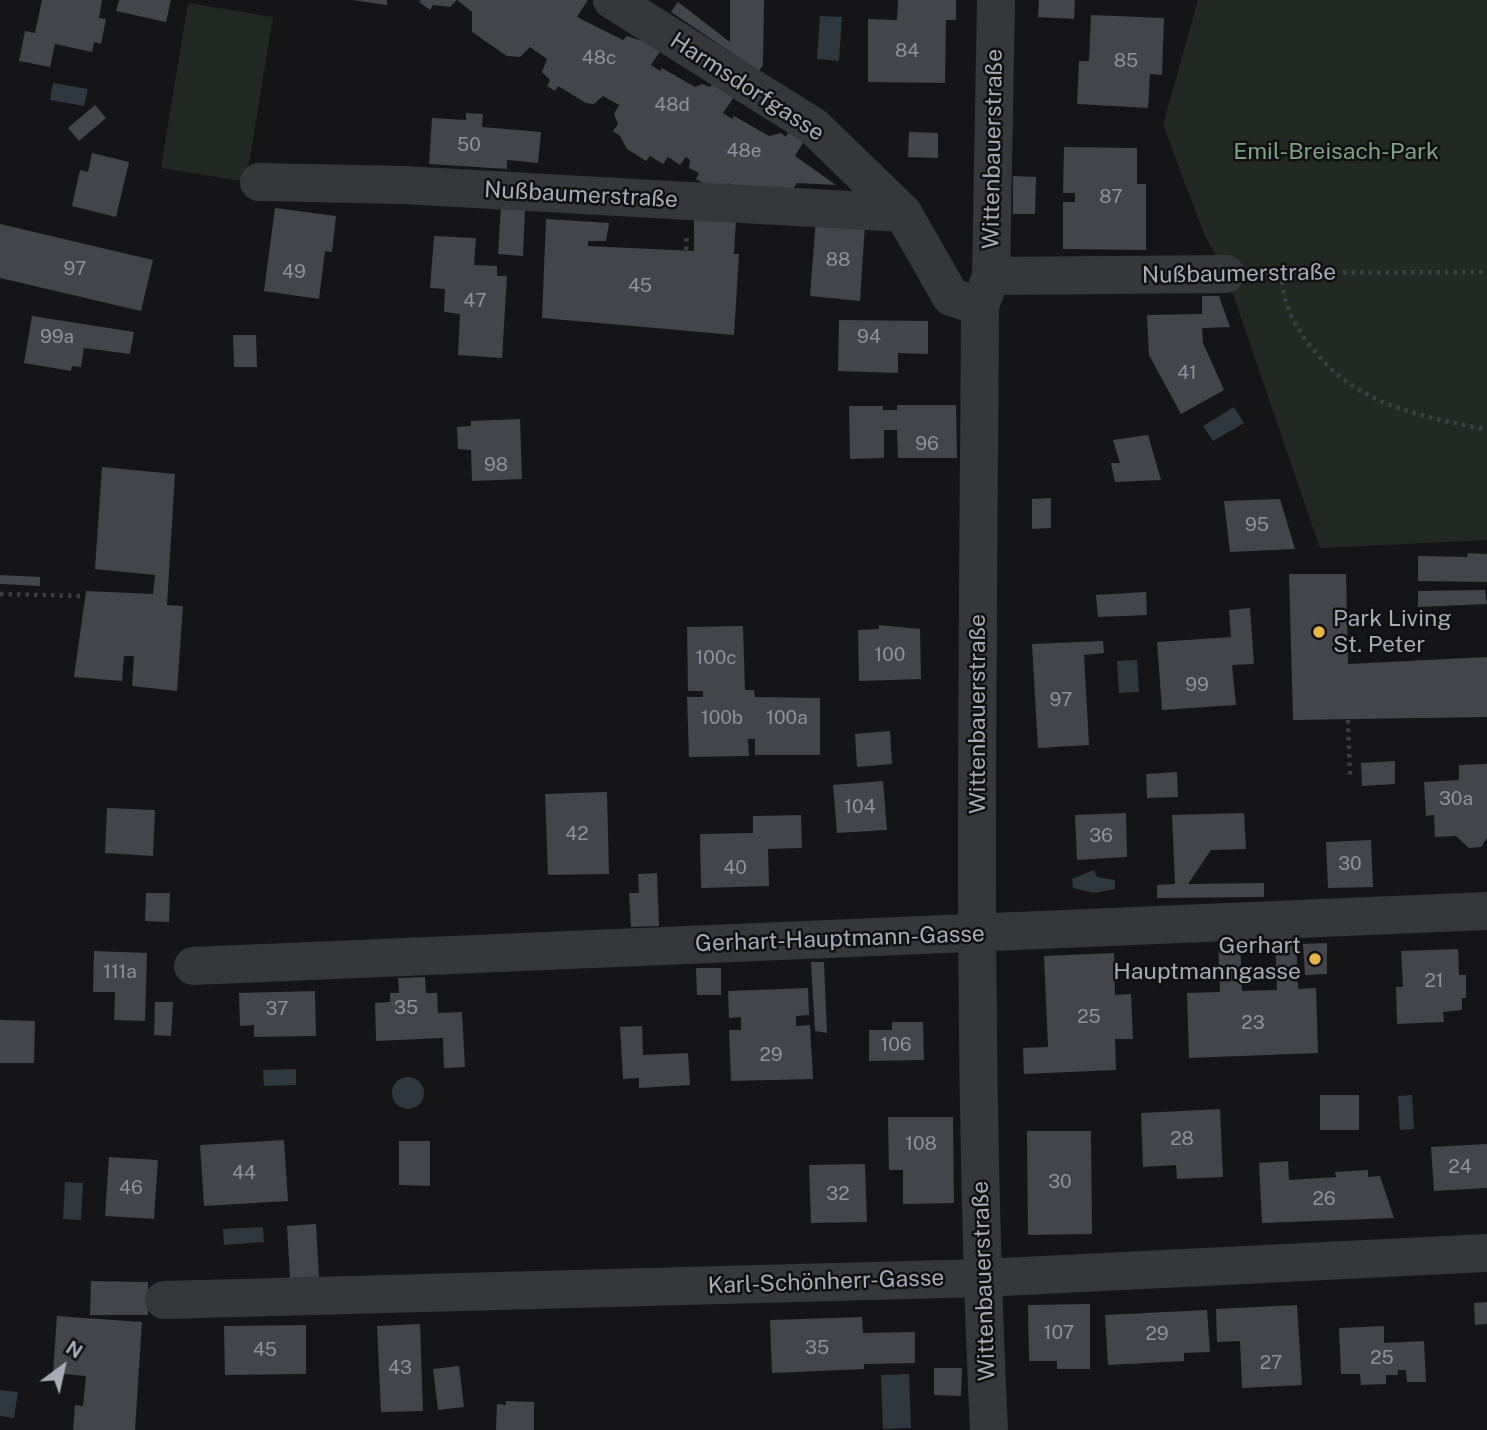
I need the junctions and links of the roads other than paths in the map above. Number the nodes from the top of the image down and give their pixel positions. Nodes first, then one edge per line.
1 (612, 0) edge
2 (996, 0) edge
3 (259, 182) dead end
4 (902, 213) junction
5 (1226, 274) road end
6 (986, 291) junction
7 (1487, 911) edge
8 (977, 934) junction
9 (193, 965) dead end
10 (1487, 1253) edge
11 (982, 1278) junction
12 (164, 1300) dead end
13 (989, 1430) edge

1 - 4 street, Harmsdorfgasse
2 - 6 street, Wittenbauerstraße
3 - 4 street, Nußbaumerstraße
4 - 6 street, Harmsdorfgasse
5 - 6 street, Nußbaumerstraße
6 - 8 street, Wittenbauerstraße
7 - 8 street, Gerhart-Hauptmann-Gasse
8 - 9 street, Gerhart-Hauptmann-Gasse
8 - 11 street, Wittenbauerstraße
10 - 11 street, Karl-Schönherr-Gasse
11 - 12 street, Karl-Schönherr-Gasse
11 - 13 street, Wittenbauerstraße

